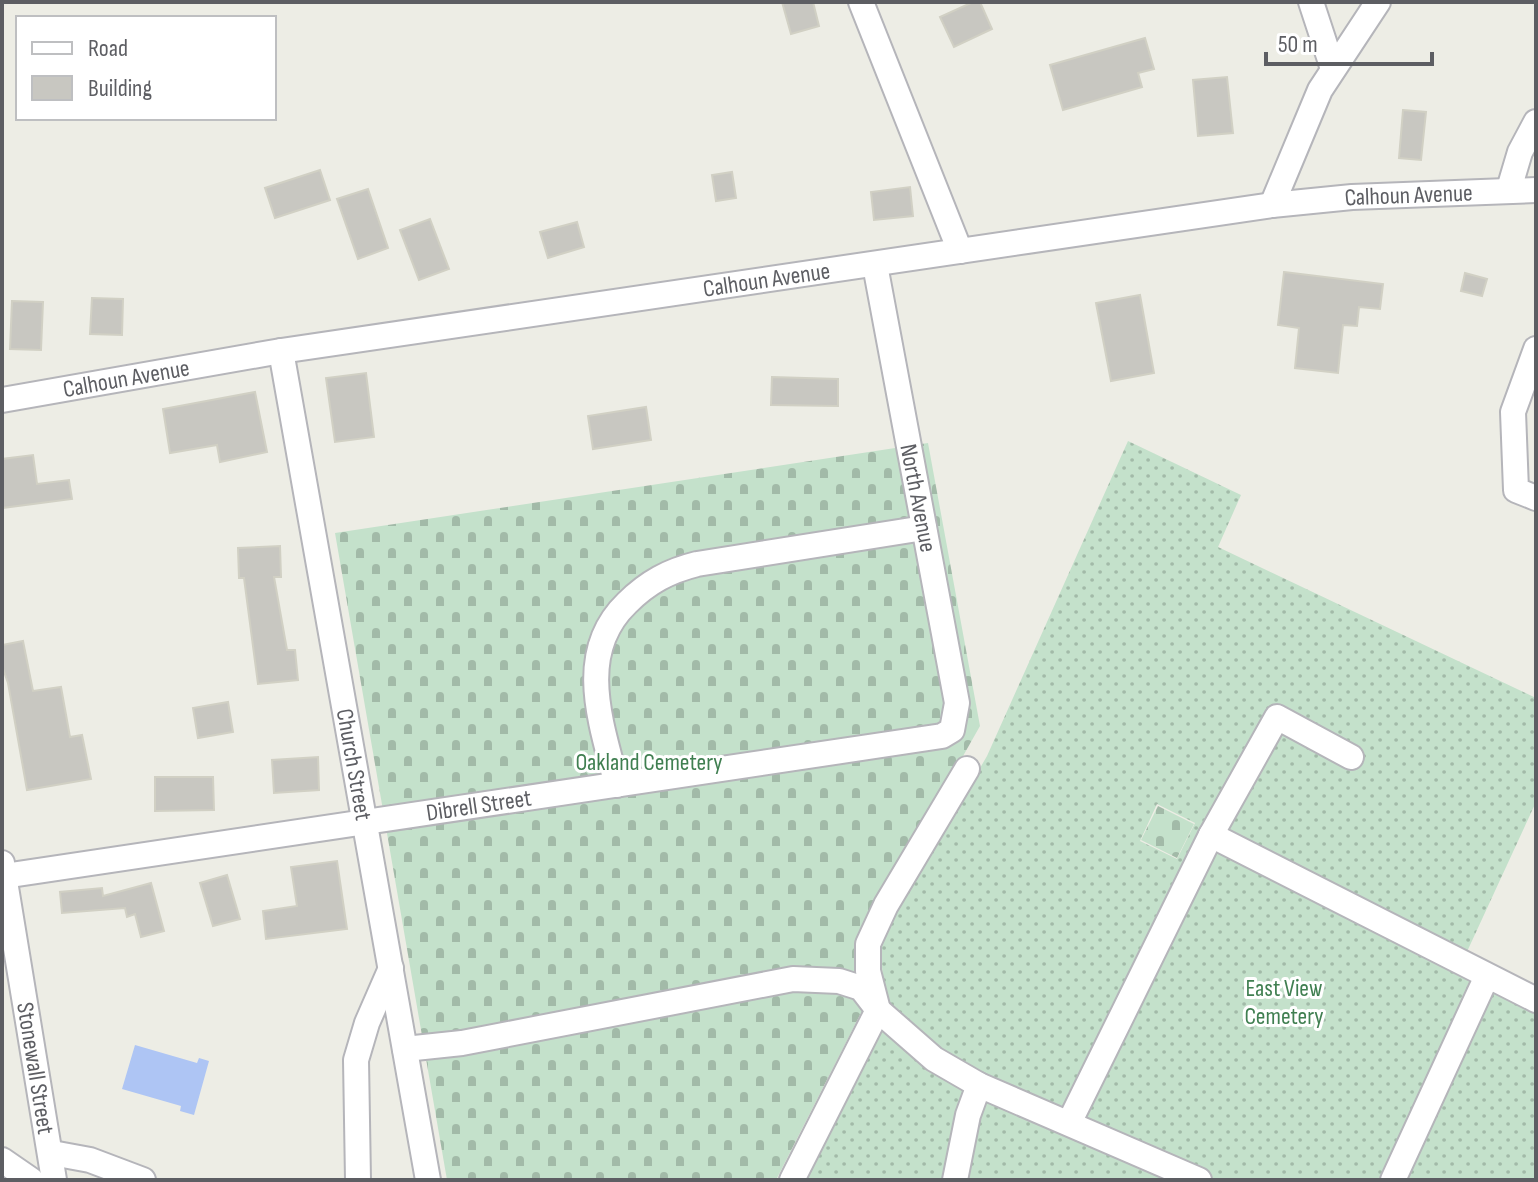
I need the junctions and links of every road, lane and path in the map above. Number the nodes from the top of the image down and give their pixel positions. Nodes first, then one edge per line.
1 (861, 2) edge
2 (1311, 2) edge
3 (1378, 2) edge
4 (1333, 69) junction
5 (1536, 122) edge
6 (1509, 189) junction
7 (1536, 190) edge
8 (1272, 205) junction
9 (960, 251) junction
10 (875, 265) junction
11 (1536, 349) edge
12 (281, 351) junction
13 (2, 400) edge
14 (1536, 498) edge
15 (924, 528) junction
16 (952, 730) joint
17 (1351, 757) dead end
18 (967, 769) dead end
19 (617, 785) junction
20 (365, 823) junction
21 (1211, 835) junction
22 (3, 869) edge
23 (391, 968) junction
24 (1487, 976) junction
25 (1536, 1000) edge
26 (878, 1010) junction
27 (405, 1049) junction
28 (979, 1085) junction
29 (1070, 1121) junction
30 (52, 1153) junction
31 (2, 1160) edge
32 (31, 1180) edge
33 (54, 1180) edge
34 (143, 1180) edge
35 (358, 1180) edge
36 (428, 1180) edge
37 (792, 1180) edge
38 (955, 1180) edge
39 (1199, 1180) edge
40 (1393, 1180) edge

1 - 9 street
2 - 4 street
3 - 4 street
4 - 8 street
5 - 6 street
6 - 7 street, Calhoun Avenue
6 - 8 street, Calhoun Avenue
8 - 9 street, Calhoun Avenue
9 - 10 street, Calhoun Avenue
10 - 12 street, Calhoun Avenue
10 - 15 street, North Avenue
11 - 14 street
12 - 13 street, Calhoun Avenue
12 - 20 street, Church Street
15 - 16 street, North Avenue
15 - 19 street
16 - 19 street, Dibrell Street
17 - 21 street
18 - 26 street
19 - 20 street, Dibrell Street
20 - 22 street, Dibrell Street
20 - 23 street, Church Street
21 - 24 street
21 - 29 street
22 - 30 street, Stonewall Street
23 - 27 street, Church Street
23 - 35 street
24 - 25 street
24 - 40 street
26 - 27 street
26 - 28 street
26 - 37 street
27 - 36 street, Church Street
28 - 29 street
28 - 38 street
29 - 39 street
30 - 33 street, Stonewall Street
30 - 34 street
31 - 32 street

